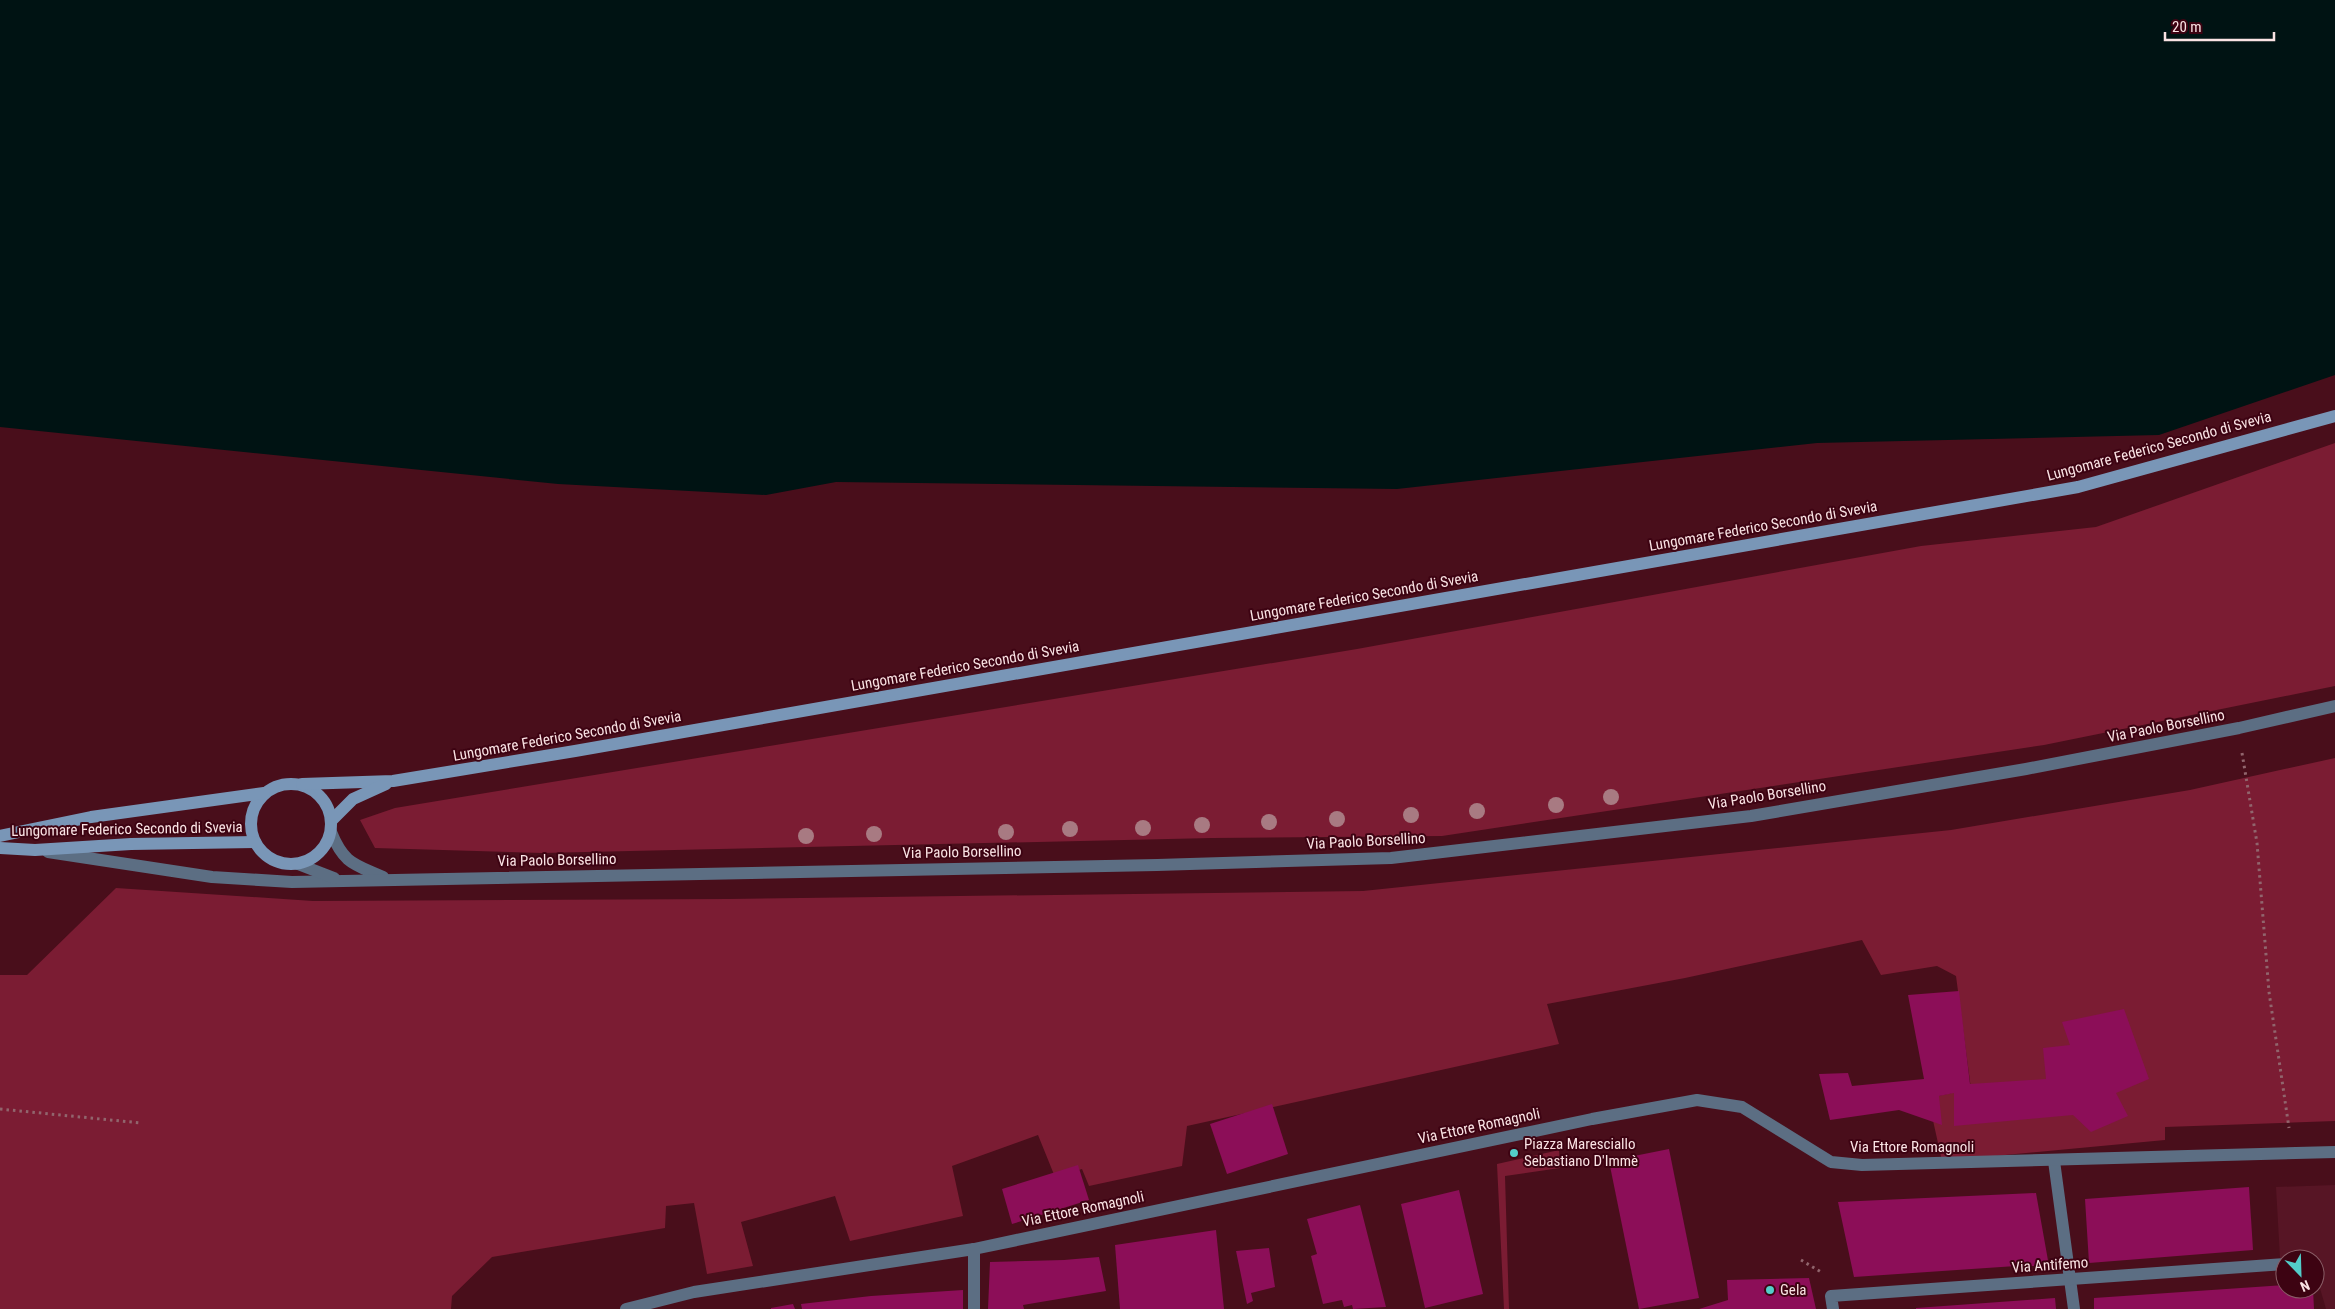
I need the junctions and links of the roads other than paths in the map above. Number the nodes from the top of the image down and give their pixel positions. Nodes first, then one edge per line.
1 (2335, 416) edge
2 (2335, 706) edge
3 (393, 781) junction
4 (302, 784) junction
5 (264, 793) junction
6 (332, 826) junction
7 (0, 836) edge
8 (255, 842) junction
9 (0, 848) edge
10 (35, 850) junction
11 (298, 864) junction
12 (387, 879) junction
13 (338, 880) junction
14 (2335, 1152) edge
15 (2054, 1161) junction
16 (974, 1248) junction
17 (2275, 1265) edge
18 (2069, 1280) junction
19 (626, 1309) edge
20 (974, 1309) edge
21 (1834, 1309) edge
22 (2074, 1309) edge

1 - 3 street, Lungomare Federico Secondo di Svevia
2 - 12 street, Via Paolo Borsellino
3 - 4 street, Lungomare Federico Secondo di Svevia
3 - 6 street, Lungomare Federico Secondo di Svevia
4 - 5 street
4 - 6 street
5 - 7 street, Lungomare Federico Secondo di Svevia
5 - 8 street
6 - 11 street
6 - 12 street, Via Paolo Borsellino
8 - 10 street, Lungomare Federico Secondo di Svevia
8 - 11 street
9 - 10 street, Lungomare Federico Secondo di Svevia
10 - 13 street
11 - 13 street, Via Paolo Borsellino
12 - 13 street, Via Paolo Borsellino
14 - 15 street, Via Ettore Romagnoli
15 - 16 street, Via Ettore Romagnoli
15 - 18 street
16 - 19 street, Via Ettore Romagnoli
16 - 20 street
17 - 18 street, Via Antifemo
18 - 21 street, Via Antifemo
18 - 22 street

